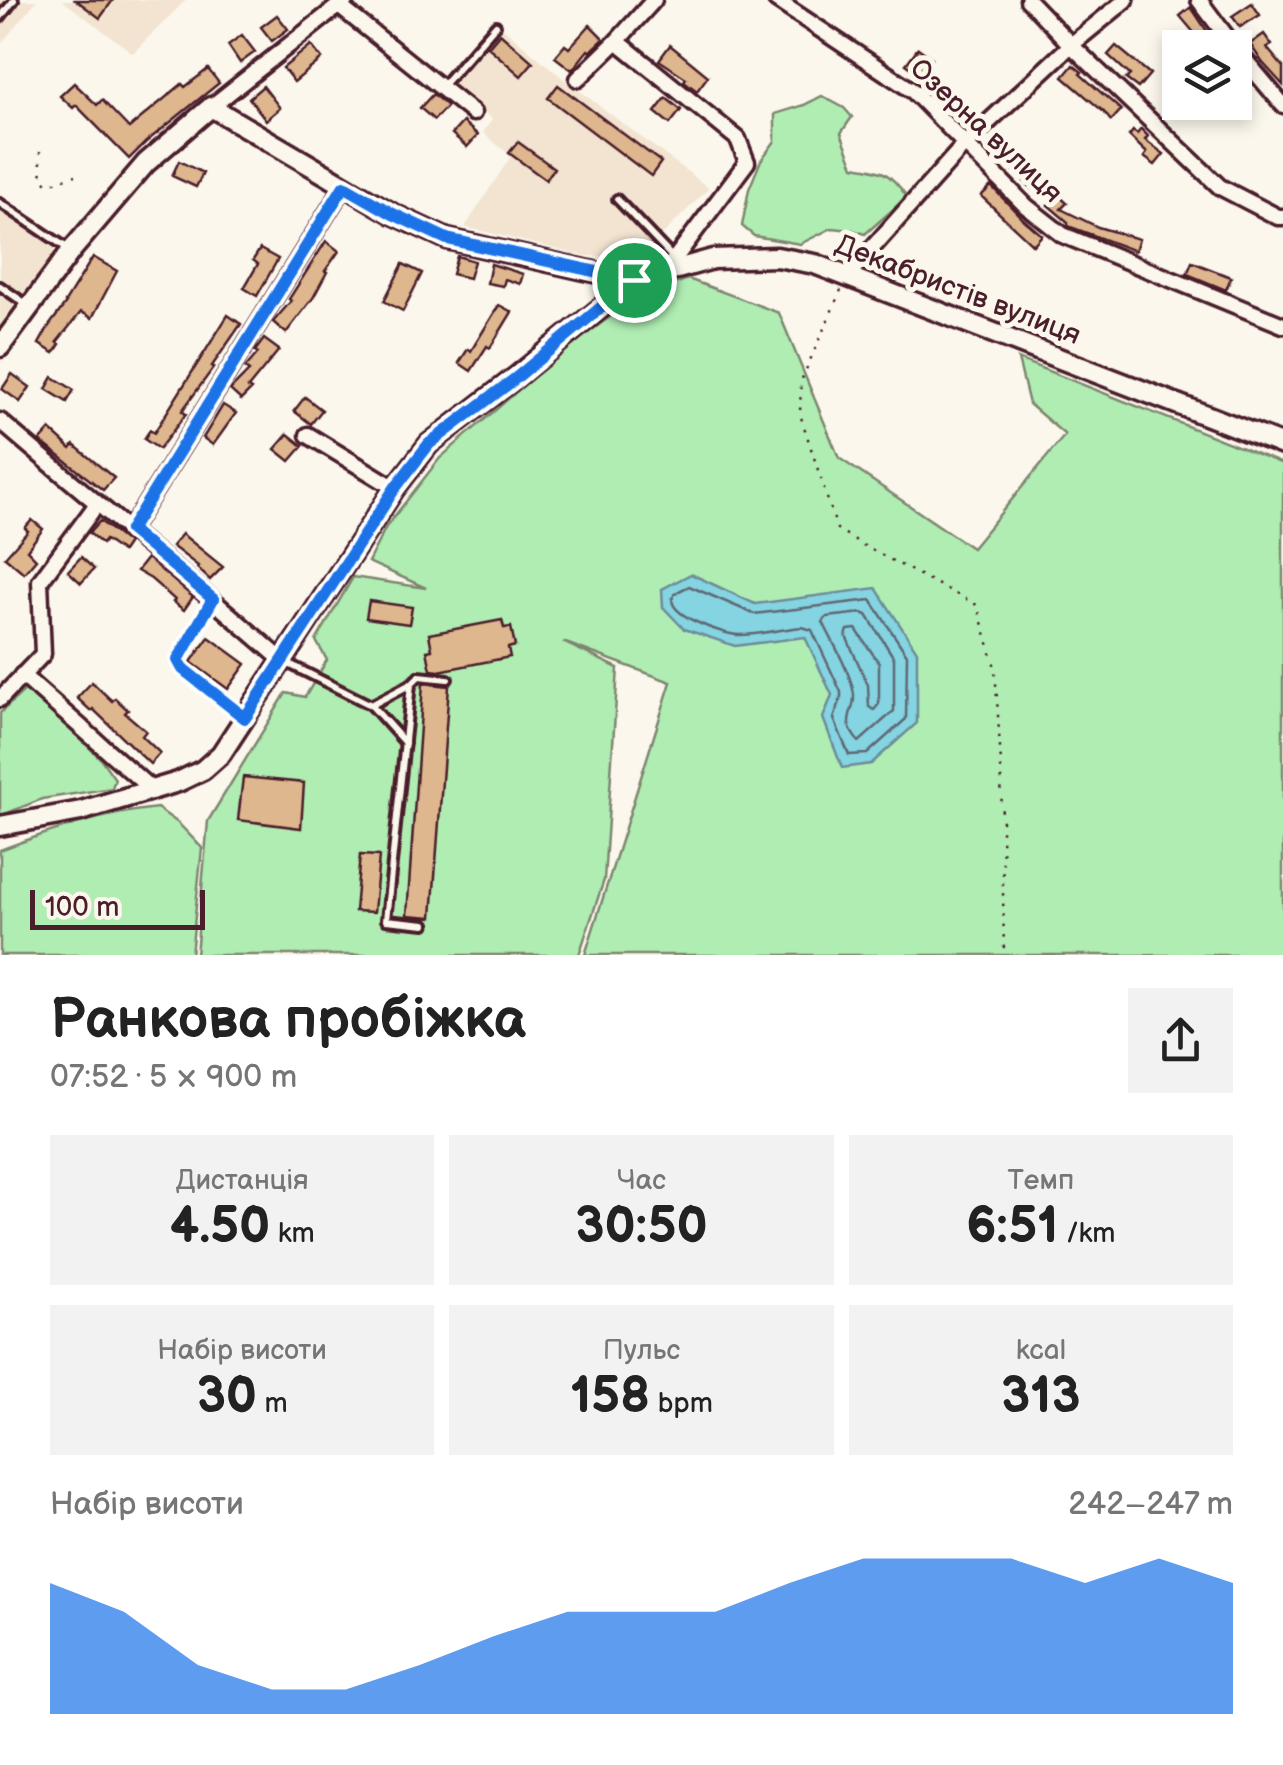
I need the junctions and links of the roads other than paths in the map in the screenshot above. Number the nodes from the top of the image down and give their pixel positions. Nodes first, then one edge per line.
1 (14, 0) edge
2 (654, 0) edge
3 (776, 0) edge
4 (1028, 0) edge
5 (1126, 0) edge
6 (1199, 0) edge
7 (343, 3) edge
8 (0, 18) edge
9 (496, 25) dead end
10 (1222, 30) edge
11 (617, 41) junction
12 (1071, 45) junction
13 (1252, 68) edge
14 (578, 78) dead end
15 (441, 87) junction
16 (1283, 105) edge
17 (211, 107) junction
18 (473, 113) dead end
19 (965, 144) junction
20 (344, 186) junction
21 (616, 199) dead end
22 (0, 203) edge
23 (1283, 217) edge
24 (70, 251) junction
25 (669, 266) junction
26 (848, 275) junction
27 (634, 280) junction
28 (0, 286) edge
29 (30, 306) junction
30 (1283, 326) edge
31 (0, 347) edge
32 (0, 421) edge
33 (308, 435) dead end
34 (1283, 445) edge
35 (395, 488) junction
36 (97, 504) junction
37 (130, 530) junction
38 (213, 599) junction
39 (282, 662) junction
40 (22, 675) junction
41 (448, 679) dead end
42 (410, 684) junction
43 (0, 699) edge
44 (371, 705) junction
45 (245, 718) junction
46 (404, 743) junction
47 (152, 790) junction
48 (0, 826) edge
49 (426, 924) dead end

1 - 8 lane
2 - 11 street
3 - 19 street, Озерна вулиця
4 - 12 street
5 - 12 street
6 - 10 street
7 - 15 street
7 - 17 street
9 - 15 lane
11 - 14 street
11 - 25 street
12 - 19 street
12 - 23 street
13 - 16 street
15 - 18 street
17 - 20 street
17 - 24 street
19 - 26 street
19 - 30 street, Озерна вулиця
20 - 27 street
20 - 37 street
21 - 25 lane
22 - 24 lane
24 - 29 street
25 - 26 street, Декабристів вулиця
25 - 27 street, Декабристів вулиця
26 - 34 street, Декабристів вулиця
27 - 35 street, Декабристів вулиця
28 - 29 lane
29 - 31 street
32 - 36 street
33 - 35 street
35 - 39 street, Декабристів вулиця
36 - 37 street
36 - 40 street
37 - 38 street
38 - 39 street
38 - 45 lane
39 - 44 lane
39 - 45 street, Декабристів вулиця
40 - 43 street
40 - 47 street
41 - 42 lane
42 - 44 lane
42 - 46 lane
44 - 46 lane
45 - 47 street, Декабристів вулиця
46 - 49 lane
47 - 48 street, Декабристів вулиця

